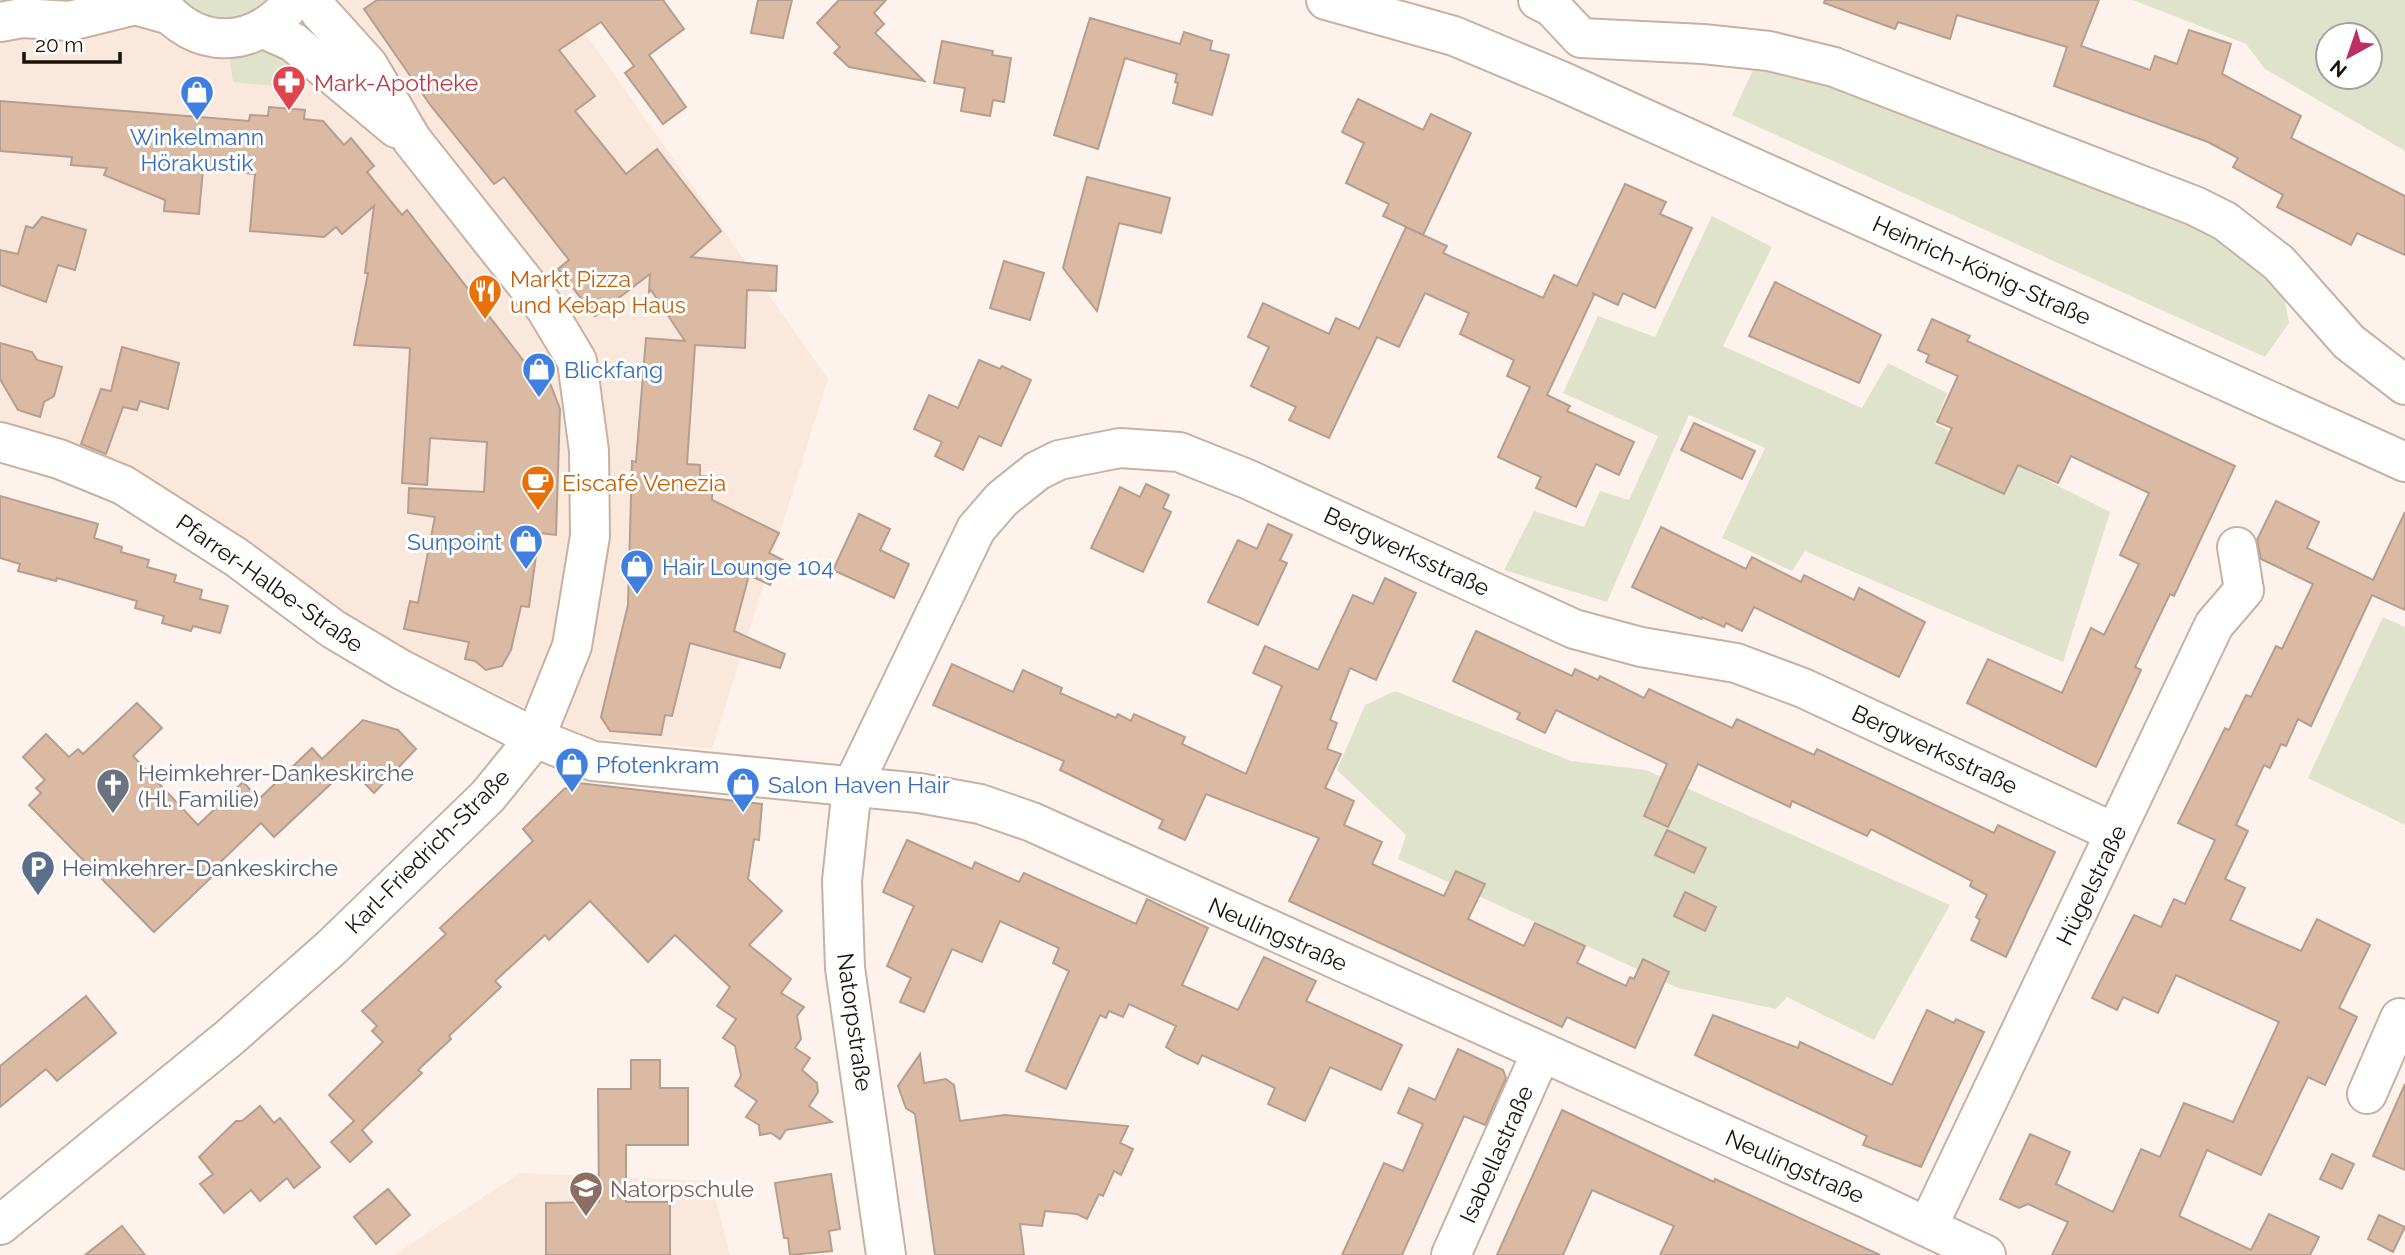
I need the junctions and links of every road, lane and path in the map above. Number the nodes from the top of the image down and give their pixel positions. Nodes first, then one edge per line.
1 (294, 0) edge
2 (313, 0) edge
3 (1326, 0) edge
4 (1538, 0) edge
5 (162, 7) edge
6 (23, 13) edge
7 (264, 29) junction
8 (1581, 38) junction
9 (1559, 80) junction
10 (412, 140) junction
11 (2405, 385) edge
12 (0, 442) edge
13 (2405, 462) edge
14 (2237, 547) dead end
15 (535, 738) junction
16 (852, 788) junction
17 (2115, 833) junction
18 (2399, 1038) edge
19 (1541, 1053) junction
20 (2367, 1094) dead end
21 (0, 1225) edge
22 (1928, 1226) junction
23 (886, 1255) edge
24 (1451, 1255) edge
25 (1986, 1255) edge

1 - 7 street
2 - 10 street, Karl-Friedrich-Straße
3 - 9 street, Heinrich-König-Straße
4 - 8 street
5 - 6 street
5 - 7 street
7 - 10 street, Karl-Friedrich-Straße
8 - 9 street
8 - 11 street
9 - 13 street, Heinrich-König-Straße
10 - 15 street, Karl-Friedrich-Straße
12 - 15 street, Pfarrer-Halbe-Straße
14 - 17 street, Hügelstraße
15 - 16 street, Neulingstraße
15 - 21 street, Karl-Friedrich-Straße
16 - 17 street, Bergwerksstraße
16 - 19 street, Neulingstraße
16 - 23 street, Natorpstraße
17 - 22 street, Hügelstraße
18 - 20 street
19 - 22 street, Neulingstraße
19 - 24 street, Isabellastraße
22 - 25 street, Neulingstraße

